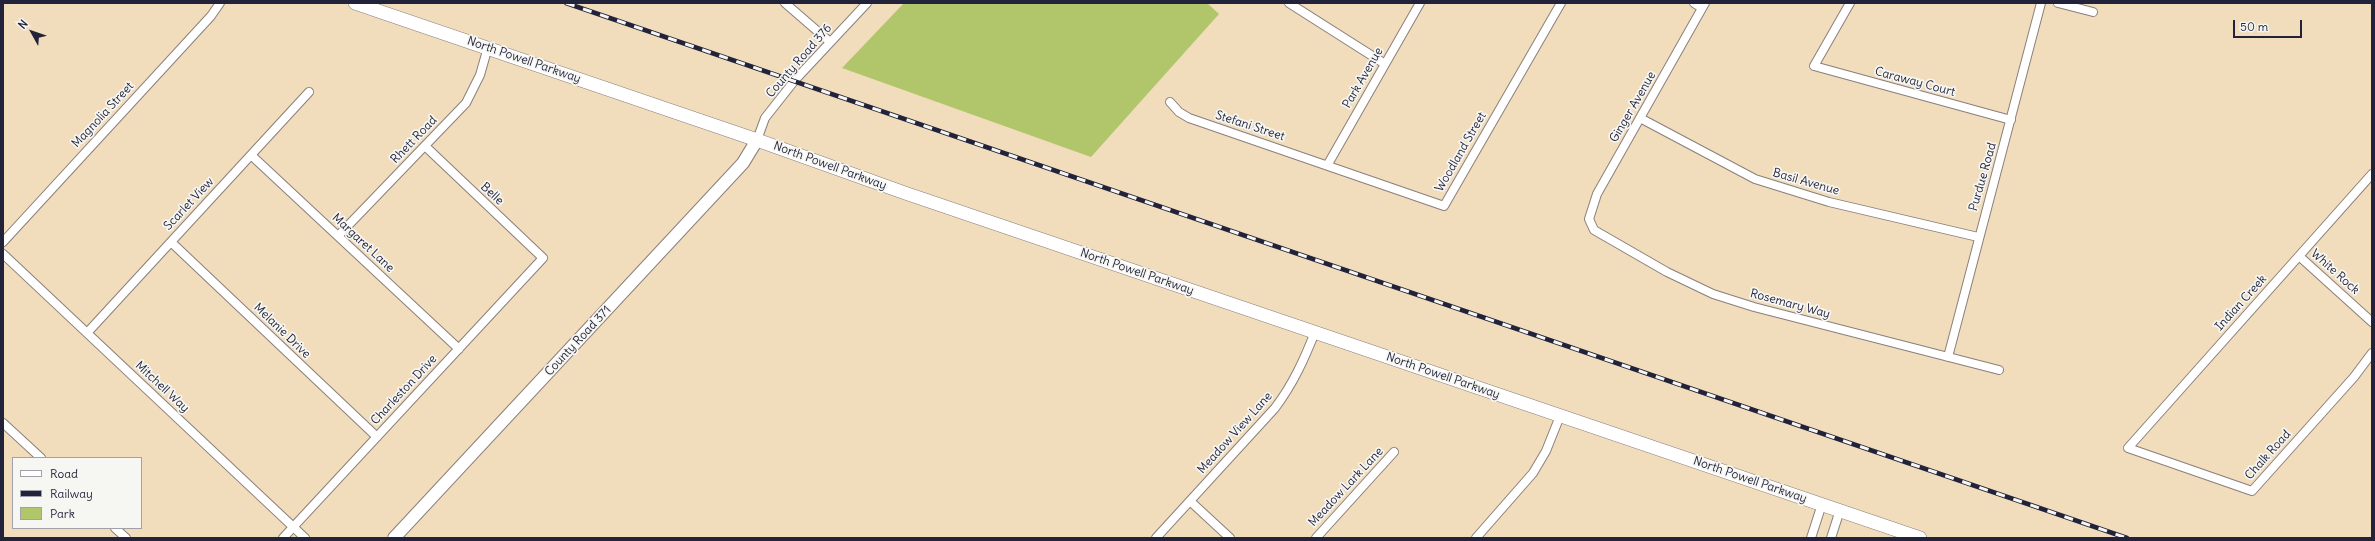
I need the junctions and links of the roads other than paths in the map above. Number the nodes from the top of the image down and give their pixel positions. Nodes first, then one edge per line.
1 (220, 3) edge
2 (355, 3) edge
3 (785, 3) edge
4 (867, 3) edge
5 (1289, 3) edge
6 (1420, 3) edge
7 (1561, 3) edge
8 (1694, 3) edge
9 (1850, 3) edge
10 (2042, 3) edge
11 (2058, 3) edge
12 (1704, 6) edge
13 (2093, 12) dead end
14 (830, 42) junction
15 (488, 47) junction
16 (1385, 64) junction
17 (309, 92) dead end
18 (1170, 102) dead end
19 (1640, 118) junction
20 (2011, 120) junction
21 (757, 140) junction
22 (425, 146) junction
23 (251, 155) junction
24 (1328, 164) junction
25 (2372, 174) edge
26 (1590, 225) joint
27 (338, 236) junction
28 (1978, 237) junction
29 (3, 242) edge
30 (171, 242) junction
31 (3, 254) edge
32 (2299, 256) junction
33 (543, 258) joint
34 (2372, 322) edge
35 (1314, 332) junction
36 (87, 333) junction
37 (459, 349) junction
38 (2372, 353) edge
39 (1948, 357) junction
40 (1999, 370) dead end
41 (1560, 416) junction
42 (3, 423) edge
43 (377, 437) junction
44 (2128, 448) joint
45 (1394, 452) dead end
46 (40, 457) edge
47 (1190, 501) junction
48 (1822, 504) junction
49 (1840, 510) junction
50 (293, 527) junction
51 (116, 529) edge
52 (126, 538) edge
53 (283, 538) edge
54 (305, 538) edge
55 (394, 538) edge
56 (1156, 538) edge
57 (1230, 538) edge
58 (1316, 538) edge
59 (1476, 538) edge
60 (1811, 538) edge
61 (1831, 538) edge
62 (1920, 538) edge

1 - 29 street, Magnolia Street
2 - 15 main road, North Powell Parkway
3 - 14 street
4 - 14 street, County Road 376
5 - 16 street
6 - 16 street, Park Avenue
7 - 24 street, Woodland Street
8 - 12 street
9 - 20 street, Caraway Court
10 - 20 street, Purdue Road
11 - 13 street
12 - 19 street, Ginger Avenue
14 - 21 street, County Road 376
15 - 21 main road, North Powell Parkway
15 - 22 street, Rhett Road
16 - 24 street, Park Avenue
17 - 23 street, Scarlet View
18 - 24 street, Stefani Street
19 - 26 street, Ginger Avenue
19 - 28 street, Basil Avenue
20 - 28 street, Purdue Road
21 - 35 main road, North Powell Parkway
21 - 55 street, County Road 371
22 - 27 street, Rhett Road
22 - 33 street, Belle
23 - 27 street, Margaret Lane
23 - 30 street, Scarlet View
25 - 32 street, Indian Creek
26 - 39 street, Rosemary Way
27 - 37 street, Margaret Lane
28 - 39 street, Purdue Road
30 - 36 street, Scarlet View
30 - 43 street, Melanie Drive
31 - 36 street, Mitchell Way
32 - 34 street, White Rock
32 - 44 street, Indian Creek
33 - 37 street, Charleston Drive
35 - 41 main road, North Powell Parkway
35 - 47 street, Meadow View Lane
36 - 50 street, Mitchell Way
37 - 43 street, Charleston Drive
38 - 44 street, Chalk Road
39 - 40 street, Rosemary Way
41 - 48 main road, North Powell Parkway
41 - 59 street
42 - 46 street
43 - 50 street, Charleston Drive
45 - 58 street, Meadow Lark Lane
47 - 56 street, Meadow View Lane
47 - 57 street
48 - 49 main road, North Powell Parkway
48 - 60 street
49 - 61 street
49 - 62 main road, North Powell Parkway
50 - 53 street, Charleston Drive
50 - 54 street, Mitchell Way
51 - 52 street

